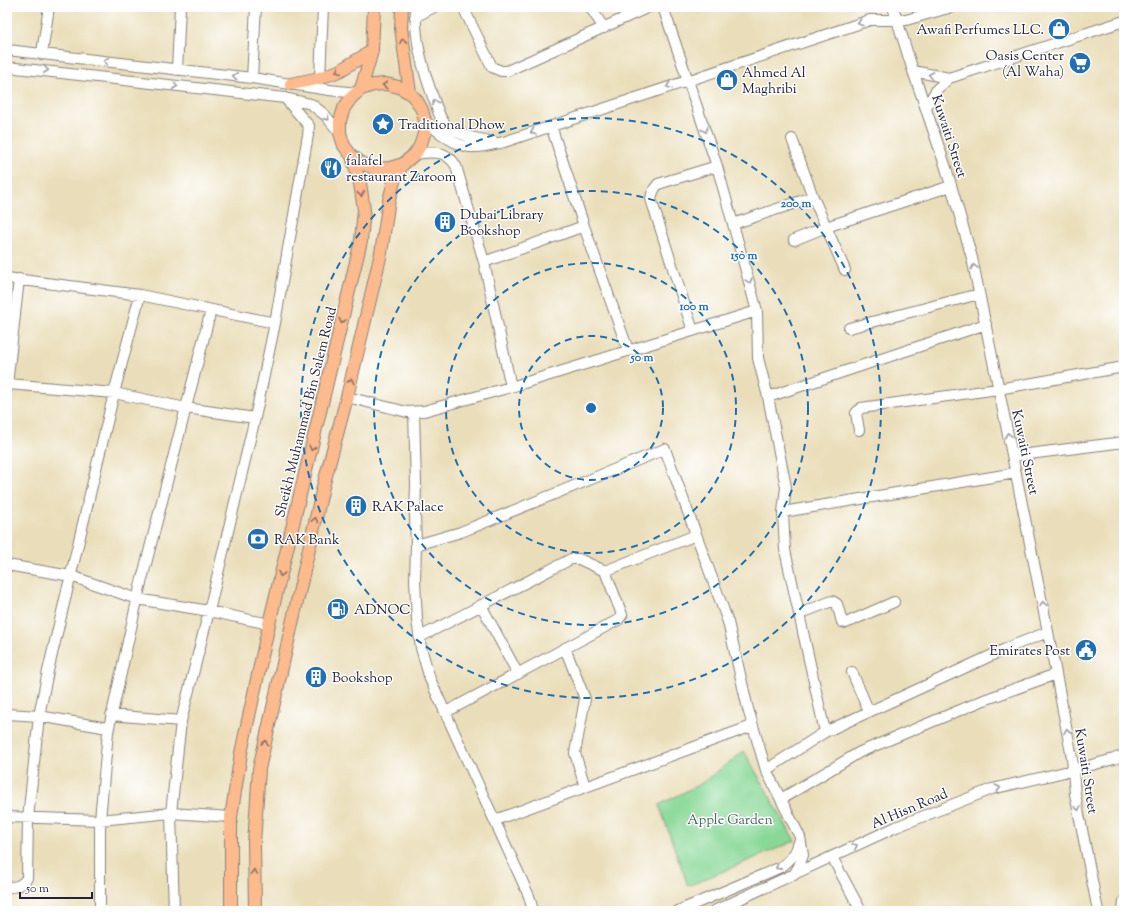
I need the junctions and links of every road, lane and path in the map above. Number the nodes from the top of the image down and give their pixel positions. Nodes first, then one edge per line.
1 (49, 7) edge
2 (180, 7) edge
3 (256, 7) edge
4 (323, 7) edge
5 (374, 7) edge
6 (402, 7) edge
7 (434, 7) edge
8 (463, 7) edge
9 (590, 7) edge
10 (648, 7) edge
11 (663, 7) edge
12 (893, 7) edge
13 (952, 7) edge
14 (416, 12) edge
15 (1124, 20) edge
16 (898, 21) junction
17 (604, 28) junction
18 (7, 50) edge
19 (372, 51) junction
20 (42, 53) junction
21 (7, 67) edge
22 (177, 70) junction
23 (913, 71) junction
24 (252, 78) junction
25 (320, 78) junction
26 (949, 78) junction
27 (688, 80) junction
28 (291, 84) junction
29 (359, 91) junction
30 (410, 93) junction
31 (285, 98) junction
32 (926, 107) junction
33 (425, 121) junction
34 (551, 126) junction
35 (340, 133) junction
36 (792, 139) dead end
37 (498, 143) junction
38 (415, 154) junction
39 (352, 156) junction
40 (403, 164) junction
41 (717, 166) junction
42 (951, 186) junction
43 (813, 196) junction
44 (733, 224) junction
45 (584, 226) junction
46 (826, 227) junction
47 (794, 240) dead end
48 (484, 262) junction
49 (845, 270) dead end
50 (7, 278) edge
51 (19, 280) junction
52 (980, 294) junction
53 (140, 295) junction
54 (211, 310) junction
55 (757, 311) junction
56 (275, 323) junction
57 (986, 324) junction
58 (849, 328) dead end
59 (693, 330) junction
60 (628, 350) junction
61 (1124, 367) edge
62 (7, 385) edge
63 (512, 387) junction
64 (998, 389) junction
65 (114, 393) junction
66 (347, 397) junction
67 (768, 397) junction
68 (186, 408) junction
69 (414, 412) junction
70 (255, 418) junction
71 (859, 430) dead end
72 (1124, 442) edge
73 (1013, 456) junction
74 (1016, 473) junction
75 (783, 512) junction
76 (696, 535) junction
77 (416, 545) junction
78 (7, 565) edge
79 (605, 571) junction
80 (71, 576) junction
81 (137, 599) junction
82 (894, 602) dead end
83 (481, 605) junction
84 (209, 612) junction
85 (799, 614) junction
86 (269, 624) junction
87 (1048, 632) junction
88 (420, 637) junction
89 (565, 648) junction
90 (852, 672) dead end
91 (518, 674) junction
92 (1056, 674) junction
93 (446, 712) junction
94 (869, 712) junction
95 (7, 714) edge
96 (111, 715) junction
97 (39, 716) junction
98 (181, 721) junction
99 (752, 726) junction
100 (108, 728) junction
101 (825, 732) junction
102 (1124, 755) edge
103 (766, 770) junction
104 (1073, 770) junction
105 (585, 787) junction
106 (781, 799) junction
107 (171, 813) junction
108 (7, 817) edge
109 (232, 817) junction
110 (28, 818) junction
111 (100, 820) junction
112 (495, 820) junction
113 (800, 837) junction
114 (832, 857) junction
115 (794, 875) junction
116 (7, 887) edge
117 (529, 896) junction
118 (1124, 901) edge
119 (731, 908) edge
120 (100, 911) edge
121 (174, 911) edge
122 (231, 911) edge
123 (255, 911) edge
124 (534, 911) edge
125 (541, 911) edge
126 (678, 911) edge
127 (714, 911) edge
128 (861, 911) edge
129 (1098, 911) edge
130 (1123, 911) edge

1 - 20 street
2 - 22 street
3 - 24 street
4 - 25 street
5 - 19 main road
30 -> 6 main road
7 - 14 street
8 - 17 street
9 - 17 street
10 - 17 street
11 - 27 street
12 - 16 street, Kuwaiti Street
13 - 16 street
37 -> 14 street
15 - 26 street
16 - 23 street, Kuwaiti Street
16 -> 27 street
18 - 20 street
19 -> 25 main road
19 - 29 main road
22 -> 20 street
21 -> 31 street
24 -> 22 street
26 -> 23 street
23 - 32 street, Kuwaiti Street
24 - 28 street
25 - 28 main road
26 - 32 street
27 -> 34 street
27 -> 41 street
28 - 29 street
30 -> 29 main road
29 - 35 main road
30 - 33 main road
31 -> 35 street
31 - 56 street
32 - 42 street, Kuwaiti Street
33 - 37 street
33 - 38 main road
34 -> 37 street
34 - 45 street
35 - 39 main road
36 - 43 street
38 - 40 main road
38 - 48 street
39 - 40 main road
39 -> 86 main road, Sheikh Muhammad Bin Salem Road
66 -> 40 main road
41 - 44 street
41 - 59 street
42 - 46 street
52 -> 42 street, Kuwaiti Street
43 - 44 street
43 - 46 street
44 -> 55 street
45 - 48 street
45 - 60 street
46 - 47 street
46 - 49 street
48 - 63 street
50 - 51 street
51 - 53 street
51 - 62 street
52 - 57 street, Kuwaiti Street
52 - 58 street
53 - 54 street
53 - 65 street
54 - 56 street
54 - 68 street
55 - 59 street
55 - 67 street
56 - 70 street
57 - 64 street, Kuwaiti Street
57 - 67 street
59 - 60 street
60 - 63 street
61 - 64 street
62 - 65 street
63 - 69 street
64 - 71 street
73 -> 64 street, Kuwaiti Street
65 - 68 street
65 - 80 street
66 - 69 street
123 -> 66 main road
67 - 75 street
68 - 70 street
68 - 81 street
69 - 77 street
70 - 84 street
72 - 73 street
73 - 74 street, Kuwaiti Street
74 - 75 street
87 -> 74 street, Kuwaiti Street
75 - 85 street
76 - 77 street
76 - 79 street
76 - 99 street
77 - 88 street
78 - 80 street
79 - 83 street
79 - 89 street
80 - 81 street
80 - 97 street
81 - 84 street
81 - 96 street
82 - 85 street
83 - 88 street
83 - 91 street
84 - 86 street
84 - 98 street
85 - 101 street
86 - 109 main road, Sheikh Muhammad Bin Salem Road
87 - 92 street, Kuwaiti Street
87 - 94 street
88 - 93 street
89 - 91 street
89 - 105 street
90 - 94 street
91 - 93 street
104 -> 92 street, Kuwaiti Street
92 - 106 street
93 - 112 street
94 - 101 street
95 - 97 street
96 - 98 street
96 - 100 street
97 - 100 street
97 - 110 street
98 - 107 street
99 - 103 street
99 - 105 street
100 - 111 street
101 - 103 street
102 - 104 street, Al Hisn Road
103 - 106 street
114 -> 104 street, Al Hisn Road
104 -> 129 street, Kuwaiti Street
105 - 112 street
106 - 113 street
107 - 109 street
107 - 111 street
107 - 121 street
108 - 110 street
109 - 122 main road, Sheikh Muhammad Bin Salem Road
110 - 111 street
110 - 116 street
111 - 120 street
112 - 117 street
113 - 115 street
113 -> 126 street
114 - 115 street, Al Hisn Road
114 - 128 street
115 - 119 street, Al Hisn Road
117 - 124 street
117 - 125 street
118 - 130 street
119 - 127 street, Al Hisn Road

